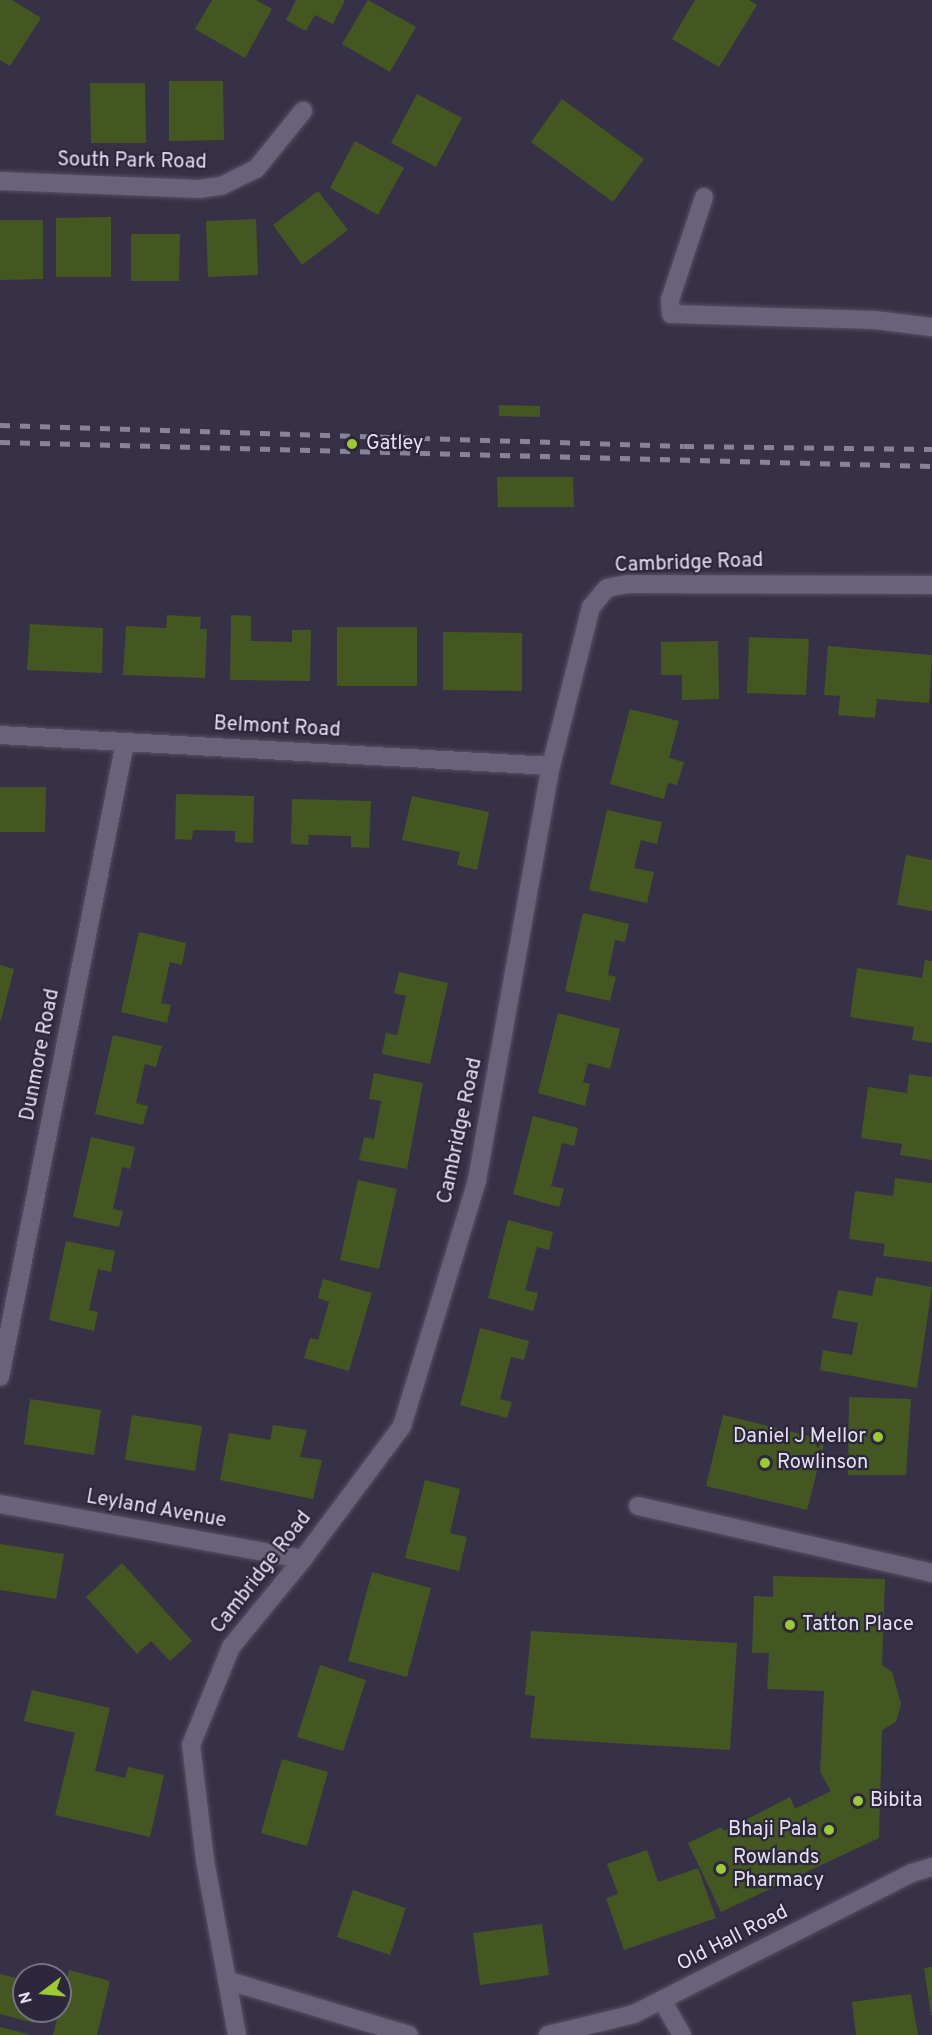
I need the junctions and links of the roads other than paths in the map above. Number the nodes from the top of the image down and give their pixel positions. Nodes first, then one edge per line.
1 (303, 111) dead end
2 (0, 181) edge
3 (704, 197) dead end
4 (932, 327) edge
5 (932, 585) edge
6 (0, 735) edge
7 (125, 742) junction
8 (551, 766) junction
9 (0, 1377) edge
10 (0, 1504) edge
11 (638, 1506) dead end
12 (303, 1559) junction
13 (932, 1573) edge
14 (932, 1867) edge
15 (229, 1981) junction
16 (662, 2000) junction
17 (237, 2035) edge
18 (409, 2035) edge
19 (548, 2035) edge
20 (682, 2035) edge

1 - 2 street, South Park Road
3 - 4 street
5 - 8 street, Cambridge Road
6 - 7 street, Belmont Road
7 - 8 street, Belmont Road
7 - 9 street, Dunmore Road
8 - 12 street, Cambridge Road
10 - 12 street, Leyland Avenue
11 - 13 street
12 - 15 street, Cambridge Road
14 - 16 street, Old Hall Road
15 - 17 street
15 - 18 street
16 - 19 street, Old Hall Road
16 - 20 street

